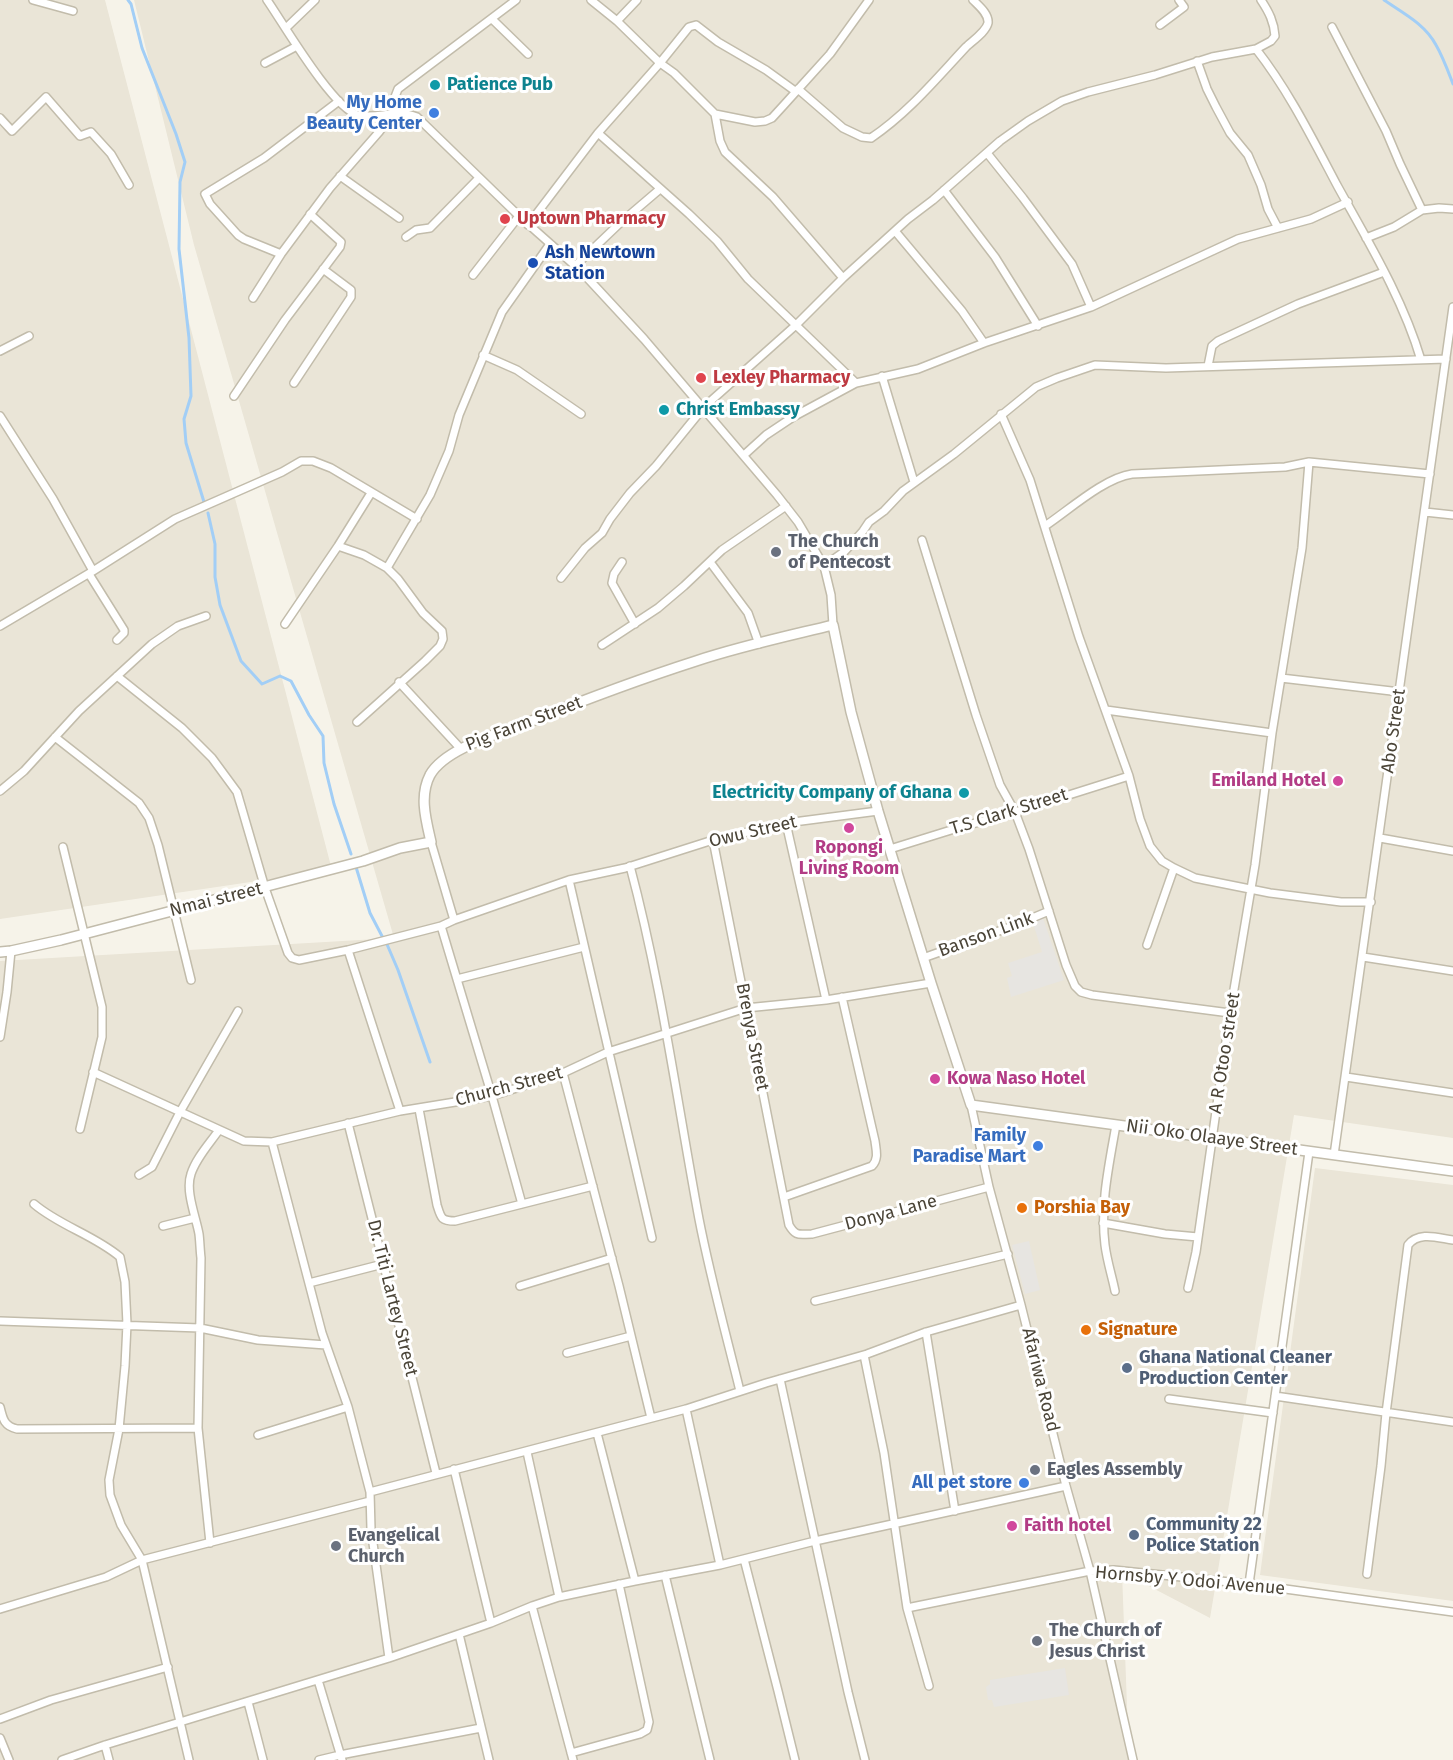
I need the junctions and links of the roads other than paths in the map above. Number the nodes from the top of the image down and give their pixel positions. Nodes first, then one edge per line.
1 (33, 0) edge
2 (267, 0) edge
3 (315, 0) edge
4 (516, 0) edge
5 (591, 0) edge
6 (637, 0) edge
7 (869, 0) edge
8 (973, 0) edge
9 (1179, 0) edge
10 (1261, 0) edge
11 (73, 11) dead end
12 (492, 19) junction
13 (617, 21) junction
14 (1160, 25) dead end
15 (1332, 27) dead end
16 (286, 28) junction
17 (297, 46) junction
18 (1256, 49) junction
19 (528, 54) dead end
20 (1197, 61) junction
21 (265, 63) dead end
22 (660, 63) junction
23 (796, 90) junction
24 (339, 101) junction
25 (393, 113) junction
26 (715, 114) junction
27 (0, 118) edge
28 (598, 133) junction
29 (987, 153) junction
30 (340, 176) junction
31 (479, 178) junction
32 (129, 185) dead end
33 (660, 189) junction
34 (944, 190) junction
35 (1348, 202) junction
36 (1453, 209) edge
37 (1422, 210) junction
38 (310, 214) junction
39 (519, 216) junction
40 (399, 218) dead end
41 (528, 225) junction
42 (1278, 228) junction
43 (895, 231) junction
44 (406, 237) dead end
45 (1366, 238) junction
46 (550, 244) junction
47 (281, 254) junction
48 (575, 266) junction
49 (323, 269) junction
50 (1384, 272) junction
51 (473, 275) dead end
52 (843, 278) junction
53 (253, 298) dead end
54 (1091, 307) junction
55 (1453, 307) edge
56 (796, 325) junction
57 (1038, 326) junction
58 (29, 336) dead end
59 (984, 343) junction
60 (0, 351) edge
61 (483, 355) junction
62 (1446, 358) junction
63 (1421, 360) junction
64 (1208, 366) junction
65 (882, 376) junction
66 (294, 383) dead end
67 (856, 383) junction
68 (234, 396) dead end
69 (704, 407) junction
70 (581, 414) dead end
71 (1001, 414) junction
72 (0, 416) edge
73 (744, 455) junction
74 (1309, 462) junction
75 (1430, 474) junction
76 (914, 482) junction
77 (371, 493) junction
78 (786, 506) junction
79 (1425, 512) junction
80 (1453, 515) edge
81 (417, 519) junction
82 (1045, 526) junction
83 (922, 540) dead end
84 (338, 546) junction
85 (622, 562) dead end
86 (710, 562) junction
87 (824, 566) junction
88 (387, 568) junction
89 (91, 573) junction
90 (561, 578) dead end
91 (206, 616) dead end
92 (285, 624) dead end
93 (635, 624) junction
94 (833, 625) junction
95 (0, 626) edge
96 (117, 640) dead end
97 (759, 644) junction
98 (602, 645) dead end
99 (117, 676) junction
100 (1281, 678) junction
101 (399, 682) junction
102 (1400, 692) junction
103 (1106, 710) junction
104 (357, 722) dead end
105 (1272, 733) junction
106 (56, 737) junction
107 (460, 748) junction
108 (1129, 776) junction
109 (0, 791) edge
110 (878, 811) junction
111 (1015, 812) junction
112 (786, 823) junction
113 (1380, 838) junction
114 (713, 840) junction
115 (431, 842) junction
116 (63, 847) dead end
117 (890, 849) junction
118 (1453, 851) edge
119 (630, 866) junction
120 (1174, 868) junction
121 (569, 880) junction
122 (265, 888) junction
123 (1251, 889) junction
124 (1371, 902) junction
125 (173, 911) junction
126 (1048, 911) junction
127 (454, 920) junction
128 (441, 926) junction
129 (84, 934) junction
130 (1146, 945) dead end
131 (584, 947) junction
132 (348, 950) junction
133 (11, 951) junction
134 (0, 952) edge
135 (1363, 957) junction
136 (923, 958) junction
137 (1453, 970) edge
138 (457, 978) junction
139 (191, 980) dead end
140 (931, 983) junction
141 (842, 997) junction
142 (826, 1000) junction
143 (746, 1008) junction
144 (237, 1011) dead end
145 (1230, 1013) junction
146 (667, 1034) junction
147 (0, 1037) edge
148 (608, 1052) junction
149 (93, 1072) junction
150 (564, 1072) junction
151 (1346, 1077) junction
152 (1453, 1093) edge
153 (492, 1096) junction
154 (971, 1106) junction
155 (419, 1109) junction
156 (400, 1111) junction
157 (180, 1112) junction
158 (348, 1123) junction
159 (1116, 1125) junction
160 (80, 1130) dead end
161 (219, 1130) junction
162 (1212, 1138) junction
163 (272, 1142) junction
164 (1309, 1152) junction
165 (1334, 1155) junction
166 (1453, 1171) edge
167 (139, 1175) dead end
168 (593, 1186) junction
169 (989, 1187) junction
170 (784, 1197) junction
171 (34, 1204) dead end
172 (522, 1204) junction
173 (195, 1218) junction
174 (1103, 1223) junction
175 (163, 1226) dead end
176 (793, 1233) joint
177 (1198, 1237) junction
178 (652, 1238) dead end
179 (1453, 1240) edge
180 (1008, 1254) junction
181 (612, 1258) junction
182 (383, 1264) junction
183 (309, 1283) junction
184 (520, 1286) dead end
185 (1188, 1288) dead end
186 (1115, 1291) dead end
187 (815, 1301) dead end
188 (1022, 1305) junction
189 (0, 1321) edge
190 (127, 1324) junction
191 (200, 1328) junction
192 (926, 1332) junction
193 (631, 1336) junction
194 (326, 1345) junction
195 (567, 1353) dead end
196 (864, 1355) junction
197 (780, 1379) junction
198 (740, 1391) junction
199 (1275, 1396) junction
200 (1169, 1399) dead end
201 (0, 1407) edge
202 (348, 1407) junction
203 (686, 1409) junction
204 (1273, 1413) junction
205 (1386, 1413) junction
206 (651, 1418) junction
207 (1453, 1422) edge
208 (198, 1428) junction
209 (119, 1429) junction
210 (597, 1433) junction
211 (258, 1435) dead end
212 (527, 1452) junction
213 (454, 1469) junction
214 (436, 1473) junction
215 (1066, 1486) junction
216 (370, 1492) junction
217 (370, 1501) junction
218 (955, 1511) junction
219 (894, 1524) junction
220 (816, 1541) junction
221 (210, 1543) junction
222 (744, 1559) junction
223 (142, 1560) junction
224 (720, 1565) junction
225 (1090, 1571) junction
226 (1367, 1574) dead end
227 (665, 1575) junction
228 (635, 1581) junction
229 (619, 1584) junction
230 (1249, 1584) junction
231 (559, 1597) junction
232 (532, 1606) junction
233 (907, 1608) junction
234 (0, 1609) edge
235 (1453, 1612) edge
236 (491, 1623) junction
237 (459, 1634) junction
238 (388, 1658) junction
239 (168, 1667) junction
240 (318, 1680) junction
241 (928, 1686) dead end
242 (248, 1702) junction
243 (0, 1719) edge
244 (181, 1723) junction
245 (481, 1728) junction
246 (0, 1738) edge
247 (105, 1745) junction
248 (341, 1757) edge
249 (572, 1757) edge
250 (9, 1760) edge
251 (62, 1760) edge
252 (109, 1760) edge
253 (189, 1760) edge
254 (263, 1760) edge
255 (319, 1760) edge
256 (489, 1760) edge
257 (710, 1760) edge
258 (795, 1760) edge
259 (865, 1760) edge
260 (1133, 1760) edge

1 - 11 street
2 - 16 street
3 - 16 street
4 - 12 street
5 - 13 street
6 - 13 street
7 - 23 street
8 - 23 street
9 - 14 street
10 - 18 street
12 - 19 street
12 - 25 street
13 - 22 street
15 - 37 street
16 - 17 street
17 - 21 street
17 - 24 street
18 - 20 street
18 - 35 street
20 - 29 street
20 - 42 street
22 - 23 street
22 - 26 street
22 - 28 street
23 - 26 street
24 - 25 street
24 - 47 street
25 - 30 street
25 - 31 street
26 - 52 street
27 - 32 street
28 - 33 street
28 - 41 street
29 - 34 street
29 - 54 street
30 - 38 street
30 - 40 street
31 - 39 street
31 - 44 street
33 - 48 street
33 - 56 street
34 - 43 street
34 - 57 street
35 - 42 street
35 - 45 street
36 - 37 street
37 - 45 street
38 - 47 street
38 - 49 street
39 - 41 street
39 - 51 street
41 - 46 street
42 - 54 street
43 - 52 street
43 - 59 street
45 - 50 street
46 - 48 street
46 - 61 street
47 - 53 street
48 - 69 street
49 - 66 street
49 - 68 street
50 - 63 street
50 - 64 street
52 - 56 street
54 - 57 street
55 - 62 street, Abo Street
56 - 67 street
56 - 69 street
57 - 59 street
58 - 60 street
59 - 65 street
61 - 70 street
61 - 81 street
62 - 63 street
62 - 75 street, Abo Street
63 - 64 street
64 - 71 street
65 - 67 street
65 - 76 street
67 - 73 street
69 - 73 street
69 - 90 street
71 - 76 street
71 - 82 street
72 - 89 street
73 - 78 street
74 - 75 street
74 - 82 street
74 - 100 street, A R Otoo street
75 - 79 street, Abo Street
76 - 87 street
77 - 81 street
77 - 84 street
77 - 89 street
78 - 86 street
78 - 87 street
79 - 80 street
79 - 102 street, Abo Street
81 - 88 street
82 - 103 street
83 - 111 street
84 - 88 street
84 - 92 street
85 - 93 street
86 - 93 street
86 - 97 street
87 - 94 street
88 - 101 street
89 - 95 street
89 - 96 street
91 - 99 street
93 - 98 street
94 - 97 street, Pig Farm Street
94 - 110 street
97 - 107 street, Pig Farm Street
99 - 106 street
99 - 122 street
100 - 102 street
100 - 105 street, A R Otoo street
101 - 104 street
101 - 107 street
102 - 113 street, Abo Street
103 - 105 street
103 - 108 street
105 - 123 street, A R Otoo street
106 - 109 street
106 - 125 street
107 - 115 street, Pig Farm Street
108 - 111 street, T.S Clark Street
108 - 120 street
110 - 112 street, Owu Street
110 - 117 street
111 - 117 street, T.S Clark Street
111 - 126 street
112 - 114 street, Owu Street
112 - 142 street
113 - 118 street
113 - 124 street, Abo Street
114 - 119 street, Owu Street
114 - 143 street, Brenya Street
115 - 122 street, Nmai street
115 - 127 street, Pig Farm Street
116 - 129 street
117 - 136 street
119 - 121 street
119 - 146 street
120 - 123 street
120 - 130 street
121 - 127 street
121 - 131 street
122 - 125 street, Nmai street
122 - 132 street
123 - 124 street
123 - 145 street, A R Otoo street
124 - 135 street, Abo Street
125 - 129 street, Nmai street
125 - 139 street
126 - 136 street, Banson Link
126 - 145 street
127 - 128 street
128 - 132 street
128 - 138 street
129 - 133 street, Nmai street
129 - 149 street
131 - 138 street
131 - 148 street
132 - 156 street
133 - 134 street, Nmai street
133 - 147 street
135 - 137 street
135 - 151 street, Abo Street
136 - 140 street
138 - 153 street
140 - 141 street, Church Street
140 - 154 street
141 - 142 street, Church Street
141 - 170 street
142 - 143 street, Church Street
143 - 146 street, Church Street
143 - 170 street, Brenya Street
144 - 157 street
145 - 162 street, A R Otoo street
146 - 148 street, Church Street
146 - 198 street
148 - 150 street, Church Street
148 - 178 street
149 - 157 street, Church Street
149 - 160 street
150 - 153 street, Church Street
150 - 168 street
151 - 152 street
151 - 165 street, Abo Street
153 - 155 street, Church Street
153 - 172 street
154 - 159 street, Nii Oko Olaaye Street
154 - 169 street, Afariwa Road
155 - 156 street, Church Street
155 - 172 street
156 - 158 street, Church Street
157 - 161 street, Church Street
157 - 167 street
158 - 163 street, Church Street
158 - 182 street, Dr. Titi Lartey Street
159 - 162 street, Nii Oko Olaaye Street
159 - 174 street
161 - 163 street, Church Street
161 - 173 street
162 - 164 street, Nii Oko Olaaye Street
162 - 177 street, A R Otoo street
163 - 183 street
164 - 165 street, Nii Oko Olaaye Street
164 - 199 street
165 - 166 street, Nii Oko Olaaye Street
168 - 172 street
168 - 181 street
169 - 176 street, Donya Lane
169 - 180 street, Afariwa Road
170 - 176 street, Brenya Street
171 - 190 street
173 - 175 street
173 - 191 street
174 - 177 street
174 - 186 street
177 - 185 street, A R Otoo street
179 - 205 street
180 - 187 street
180 - 188 street, Afariwa Road
181 - 184 street
181 - 193 street
182 - 183 street
182 - 214 street, Dr. Titi Lartey Street
183 - 194 street
188 - 192 street
188 - 215 street, Afariwa Road
189 - 190 street
190 - 191 street
190 - 209 street
191 - 194 street
191 - 208 street
192 - 196 street
192 - 218 street
193 - 195 street
193 - 206 street
194 - 202 street
196 - 197 street
196 - 219 street
197 - 198 street
197 - 220 street
198 - 203 street
199 - 204 street
199 - 205 street
200 - 204 street
201 - 209 street
202 - 211 street
202 - 216 street
203 - 206 street
203 - 224 street
204 - 230 street
205 - 207 street
205 - 226 street
206 - 210 street
208 - 209 street
208 - 221 street
209 - 223 street
210 - 212 street
210 - 228 street
212 - 213 street
212 - 231 street
213 - 214 street
213 - 236 street
214 - 216 street
215 - 218 street
215 - 225 street, Afariwa Road
216 - 217 street
217 - 221 street
217 - 238 street
218 - 219 street
219 - 220 street
219 - 233 street
220 - 222 street
220 - 259 street
221 - 223 street
222 - 224 street
222 - 258 street
223 - 234 street
223 - 239 street
224 - 227 street
225 - 230 street, Hornsby Y Odoi Avenue
225 - 233 street, Hornsby Y Odoi Avenue
225 - 260 street, Afariwa Road
227 - 228 street
227 - 257 street
228 - 229 street
229 - 231 street
229 - 249 street
230 - 235 street, Hornsby Y Odoi Avenue
231 - 232 street
232 - 236 street
232 - 249 street
233 - 241 street
236 - 237 street
237 - 238 street
237 - 245 street
238 - 240 street
239 - 243 street
239 - 244 street
240 - 242 street
240 - 248 street
242 - 244 street
242 - 254 street
244 - 247 street
244 - 253 street
245 - 248 street
245 - 256 street
246 - 250 street
247 - 251 street
247 - 252 street
248 - 255 street

